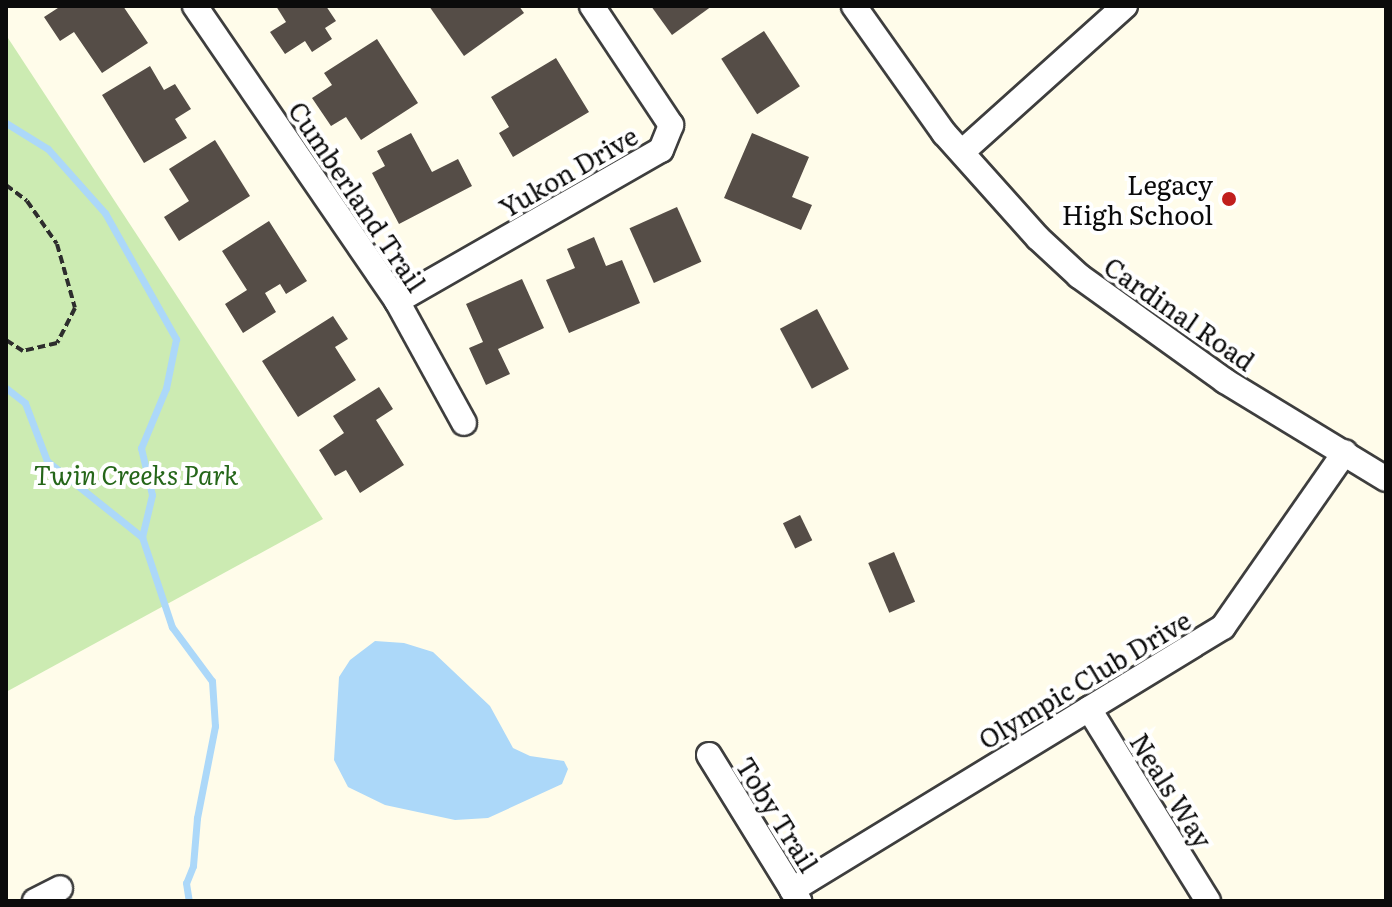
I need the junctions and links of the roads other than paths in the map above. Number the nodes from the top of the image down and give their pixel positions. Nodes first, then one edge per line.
1 (195, 6) edge
2 (592, 6) edge
3 (854, 6) edge
4 (1125, 6) edge
5 (962, 152) junction
6 (397, 301) junction
7 (464, 423) dead end
8 (1345, 452) junction
9 (1386, 479) edge
10 (1089, 709) junction
11 (709, 755) dead end
12 (60, 888) dead end
13 (795, 896) edge
14 (35, 901) edge
15 (1208, 901) edge

1 - 6 street, Cumberland Trail
2 - 6 street, Yukon Drive
3 - 5 street, Cardinal Road
4 - 5 street
5 - 8 street, Cardinal Road
6 - 7 street, Cumberland Trail
8 - 9 street, Cardinal Road
8 - 10 street, Olympic Club Drive
10 - 13 street, Olympic Club Drive
10 - 15 street, Neals Way
11 - 13 street, Toby Trail
12 - 14 street

